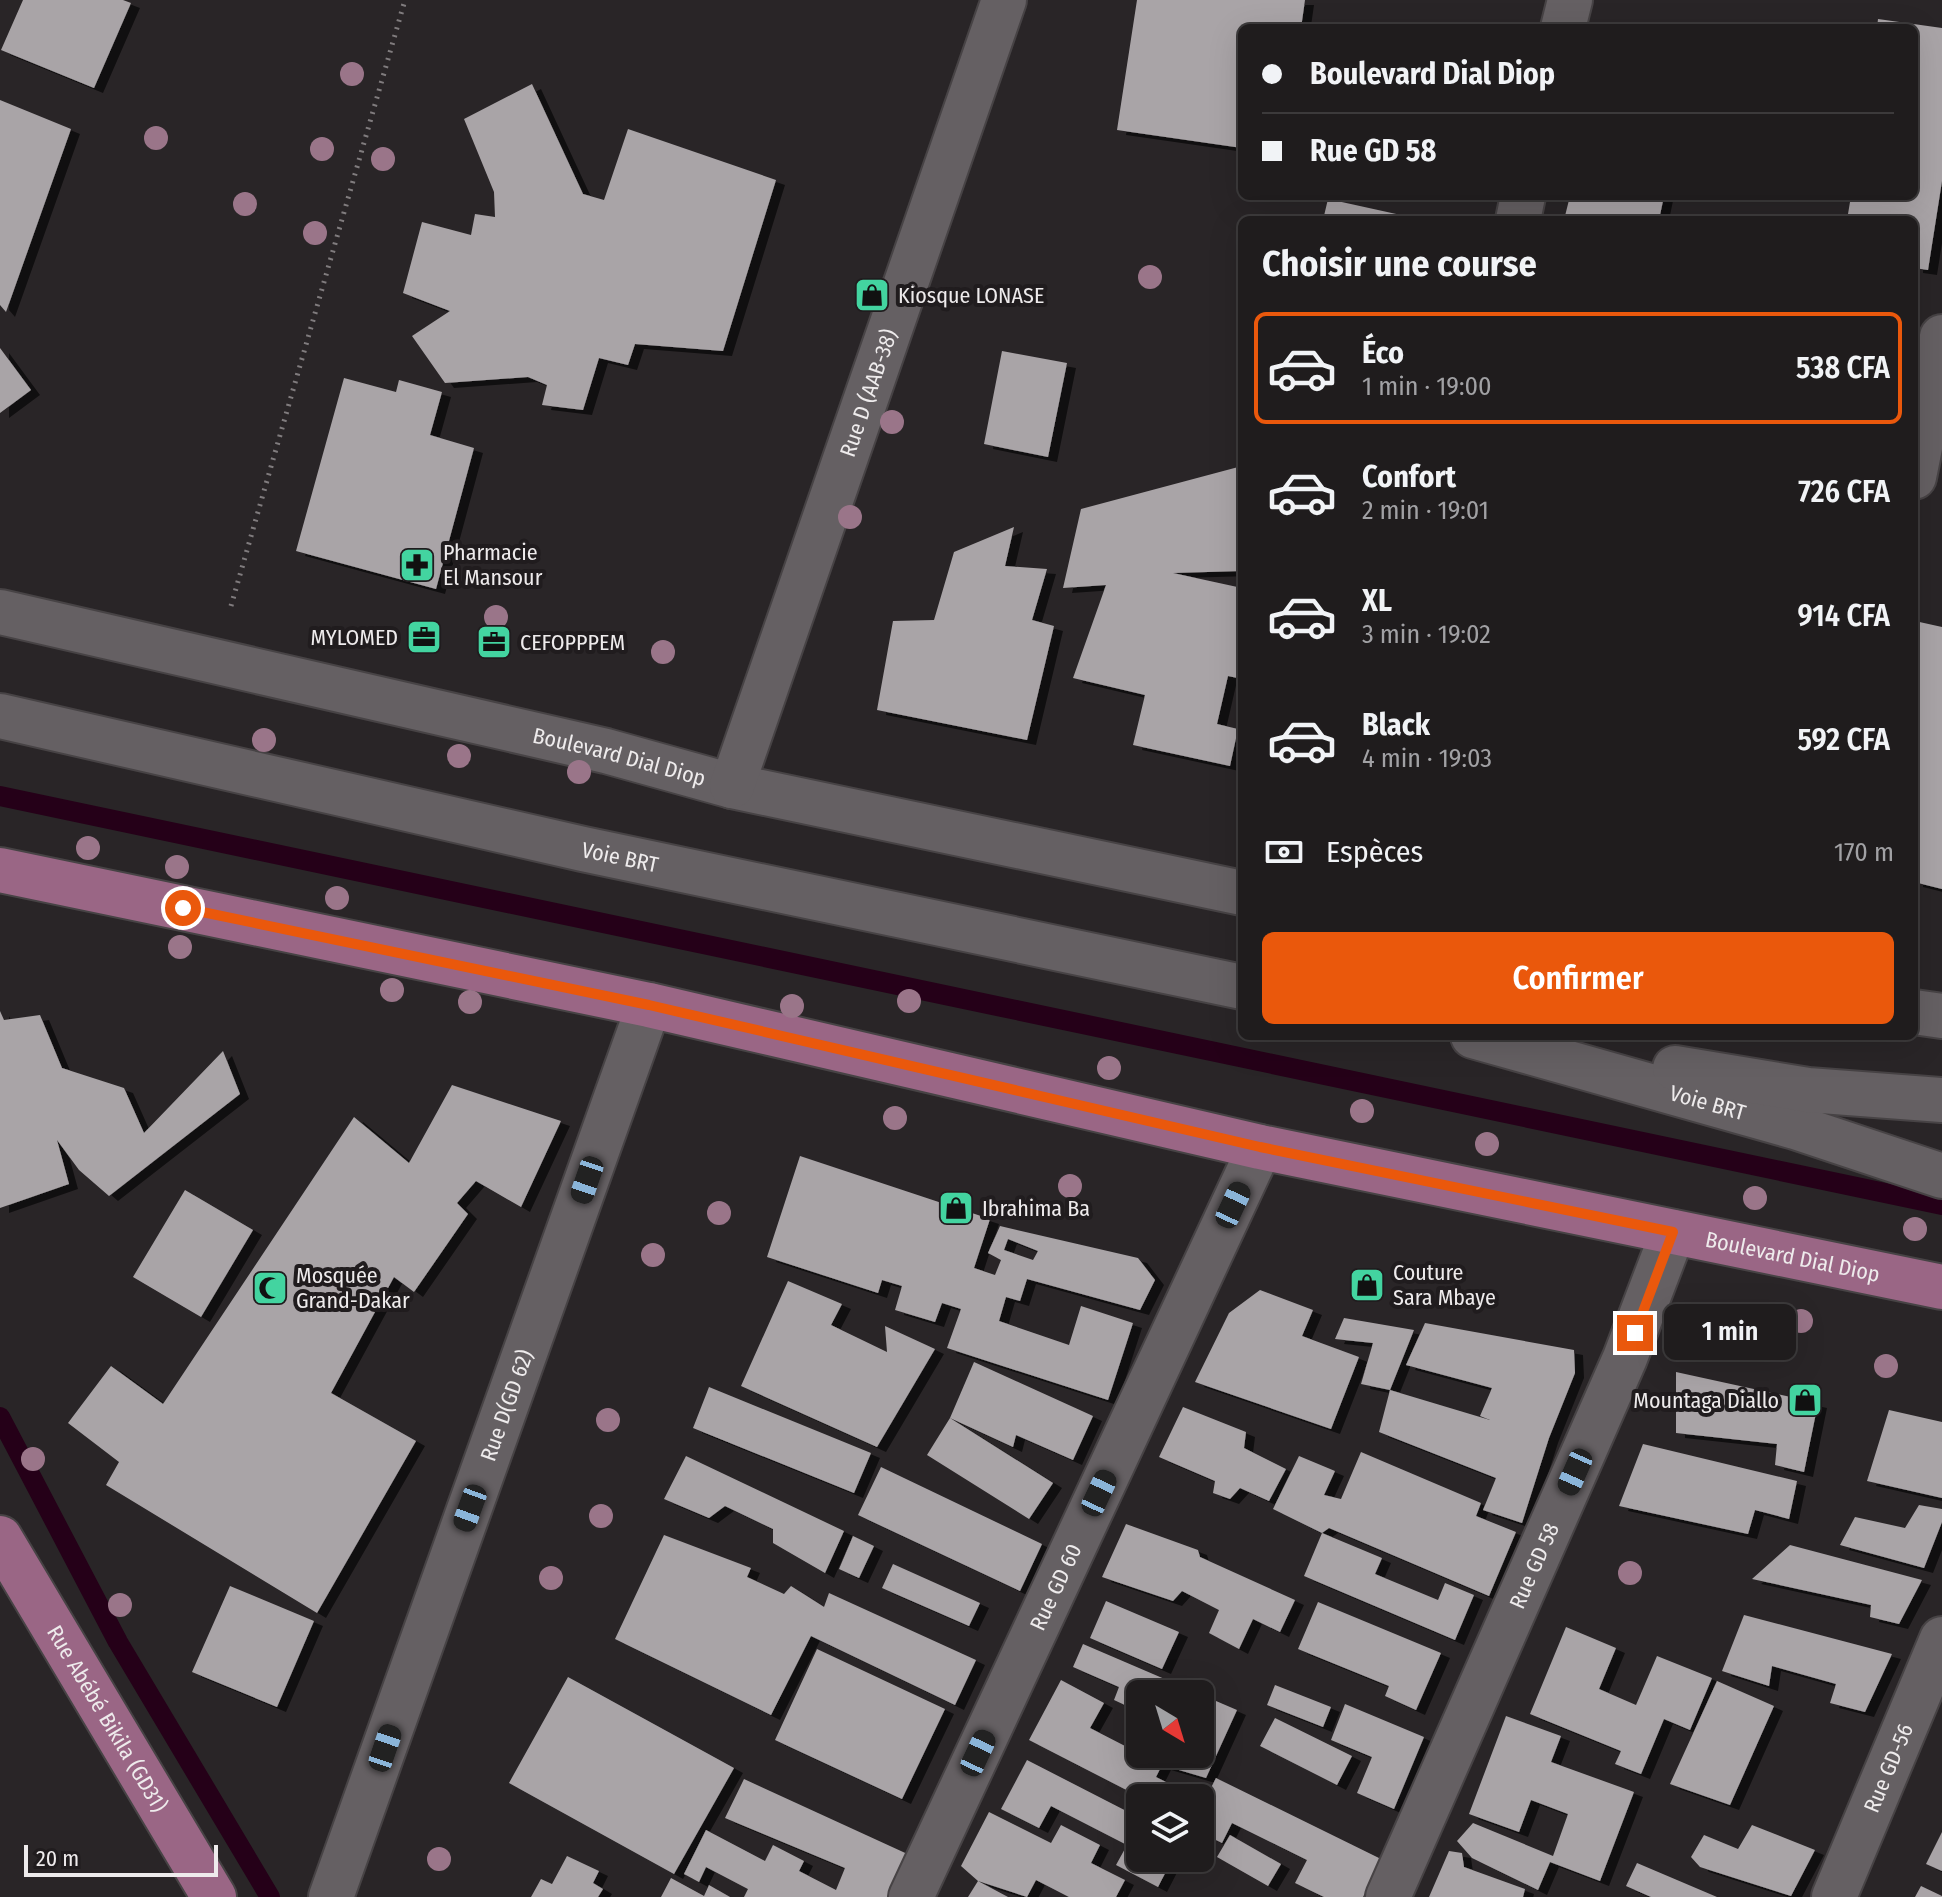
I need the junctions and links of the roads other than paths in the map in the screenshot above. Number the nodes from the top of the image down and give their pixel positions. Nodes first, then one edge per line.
1 (1004, 0) edge
2 (1570, 0) edge
3 (1564, 24) edge
4 (1942, 337) edge
5 (1918, 457) edge
6 (0, 612) edge
7 (0, 716) edge
8 (732, 786) junction
9 (0, 870) edge
10 (1238, 892) edge
11 (1238, 986) edge
12 (649, 1005) junction
13 (1918, 1013) edge
14 (1942, 1016) edge
15 (1487, 1040) edge
16 (1505, 1040) edge
17 (1942, 1100) edge
18 (1260, 1147) junction
19 (1942, 1176) edge
20 (1673, 1232) junction
21 (1942, 1287) edge
22 (0, 1538) edge
23 (1942, 1639) edge
24 (214, 1897) edge
25 (331, 1897) edge
26 (911, 1897) edge
27 (1388, 1897) edge
28 (1834, 1897) edge

1 - 8 street, Rue D (AAB-38)
2 - 3 street
4 - 5 street
6 - 8 street, Boulevard Dial Diop
7 - 11 street, Voie BRT
8 - 10 street, Boulevard Dial Diop
9 - 12 main road, Boulevard Dial Diop
12 - 18 main road, Boulevard Dial Diop
12 - 25 street, Rue D(GD 62)
13 - 14 street
15 - 19 street, Voie BRT
16 - 17 street, Voie BRT
18 - 20 main road, Boulevard Dial Diop
18 - 26 street, Rue GD 60
20 - 21 main road, Boulevard Dial Diop
20 - 27 street, Rue GD 58
22 - 24 main road, Rue Abébé Bikila (GD31)
23 - 28 street, Rue GD-56

